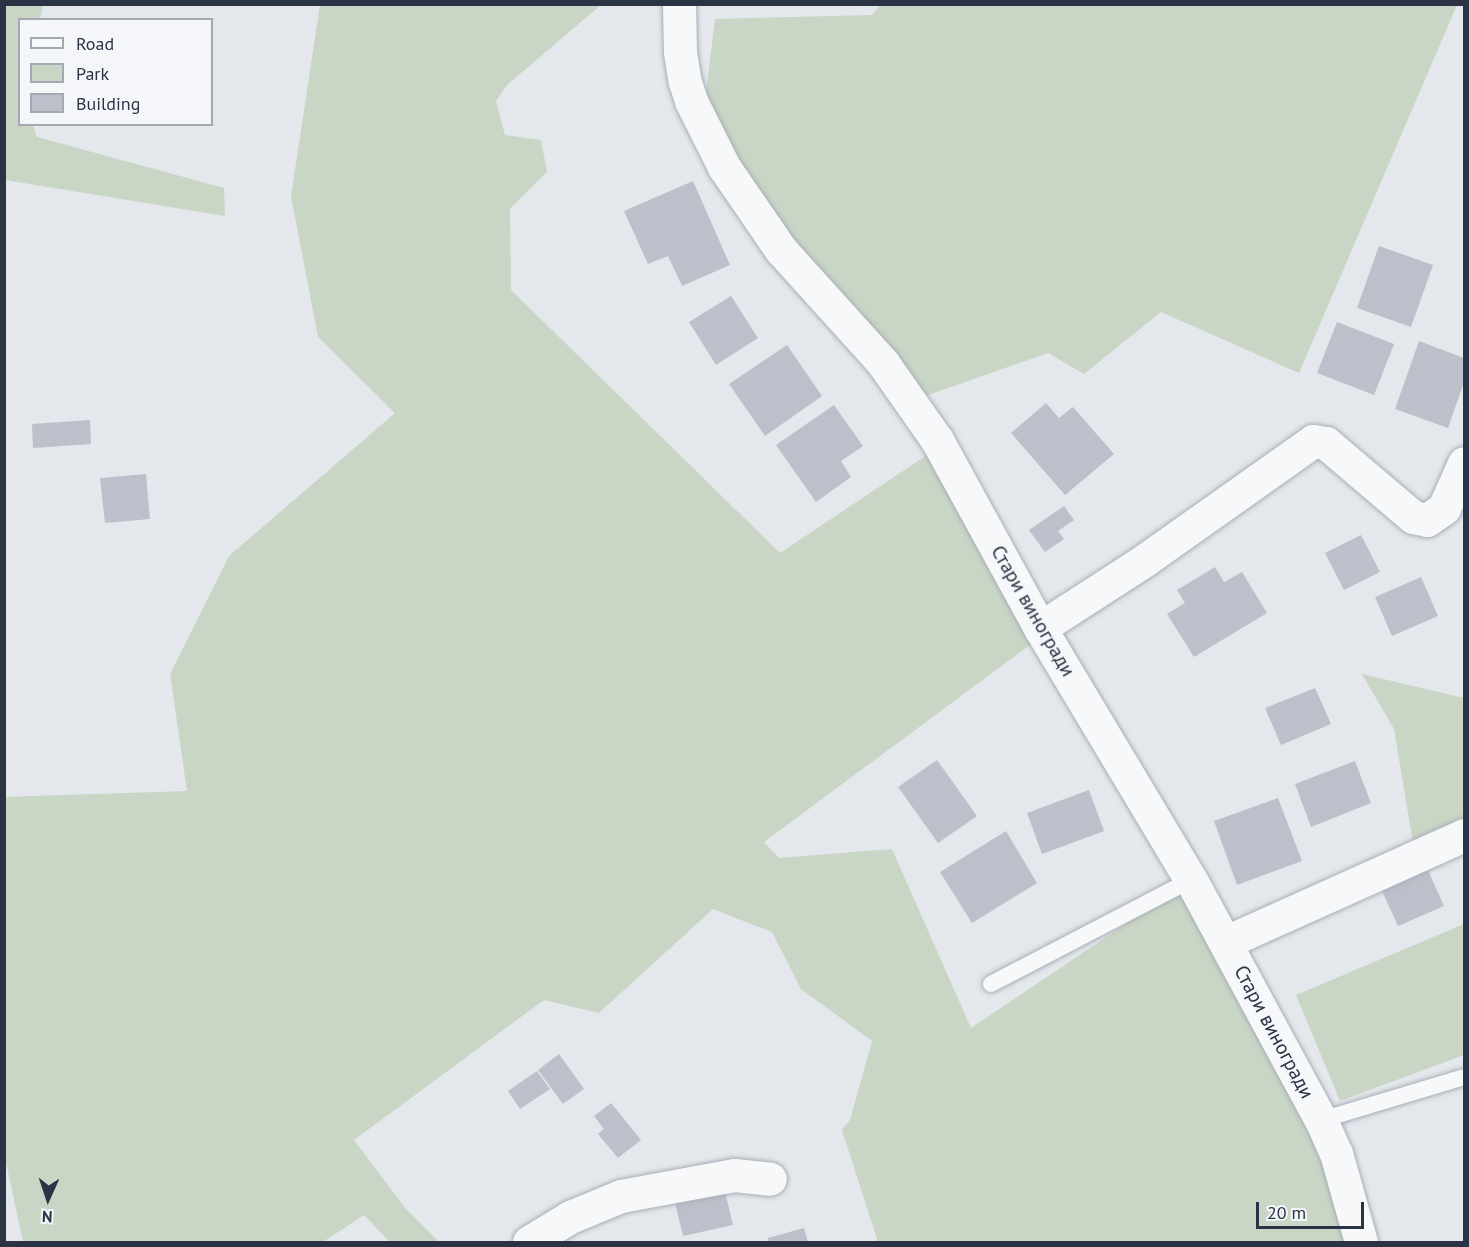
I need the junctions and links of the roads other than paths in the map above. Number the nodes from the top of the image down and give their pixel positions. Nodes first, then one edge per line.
1 (679, 4) edge
2 (1464, 463) edge
3 (1040, 628) junction
4 (1464, 835) edge
5 (1191, 880) junction
6 (1226, 942) junction
7 (991, 984) dead end
8 (1464, 1077) edge
9 (1321, 1120) junction
10 (770, 1179) dead end
11 (530, 1242) edge
12 (1361, 1242) edge

1 - 3 street, Стари виногради
2 - 3 street
3 - 5 street, Стари виногради
4 - 6 street
5 - 6 street, Стари виногради
5 - 7 lane
6 - 9 street, Стари виногради
8 - 9 lane
9 - 12 street, Стари виногради
10 - 11 street

